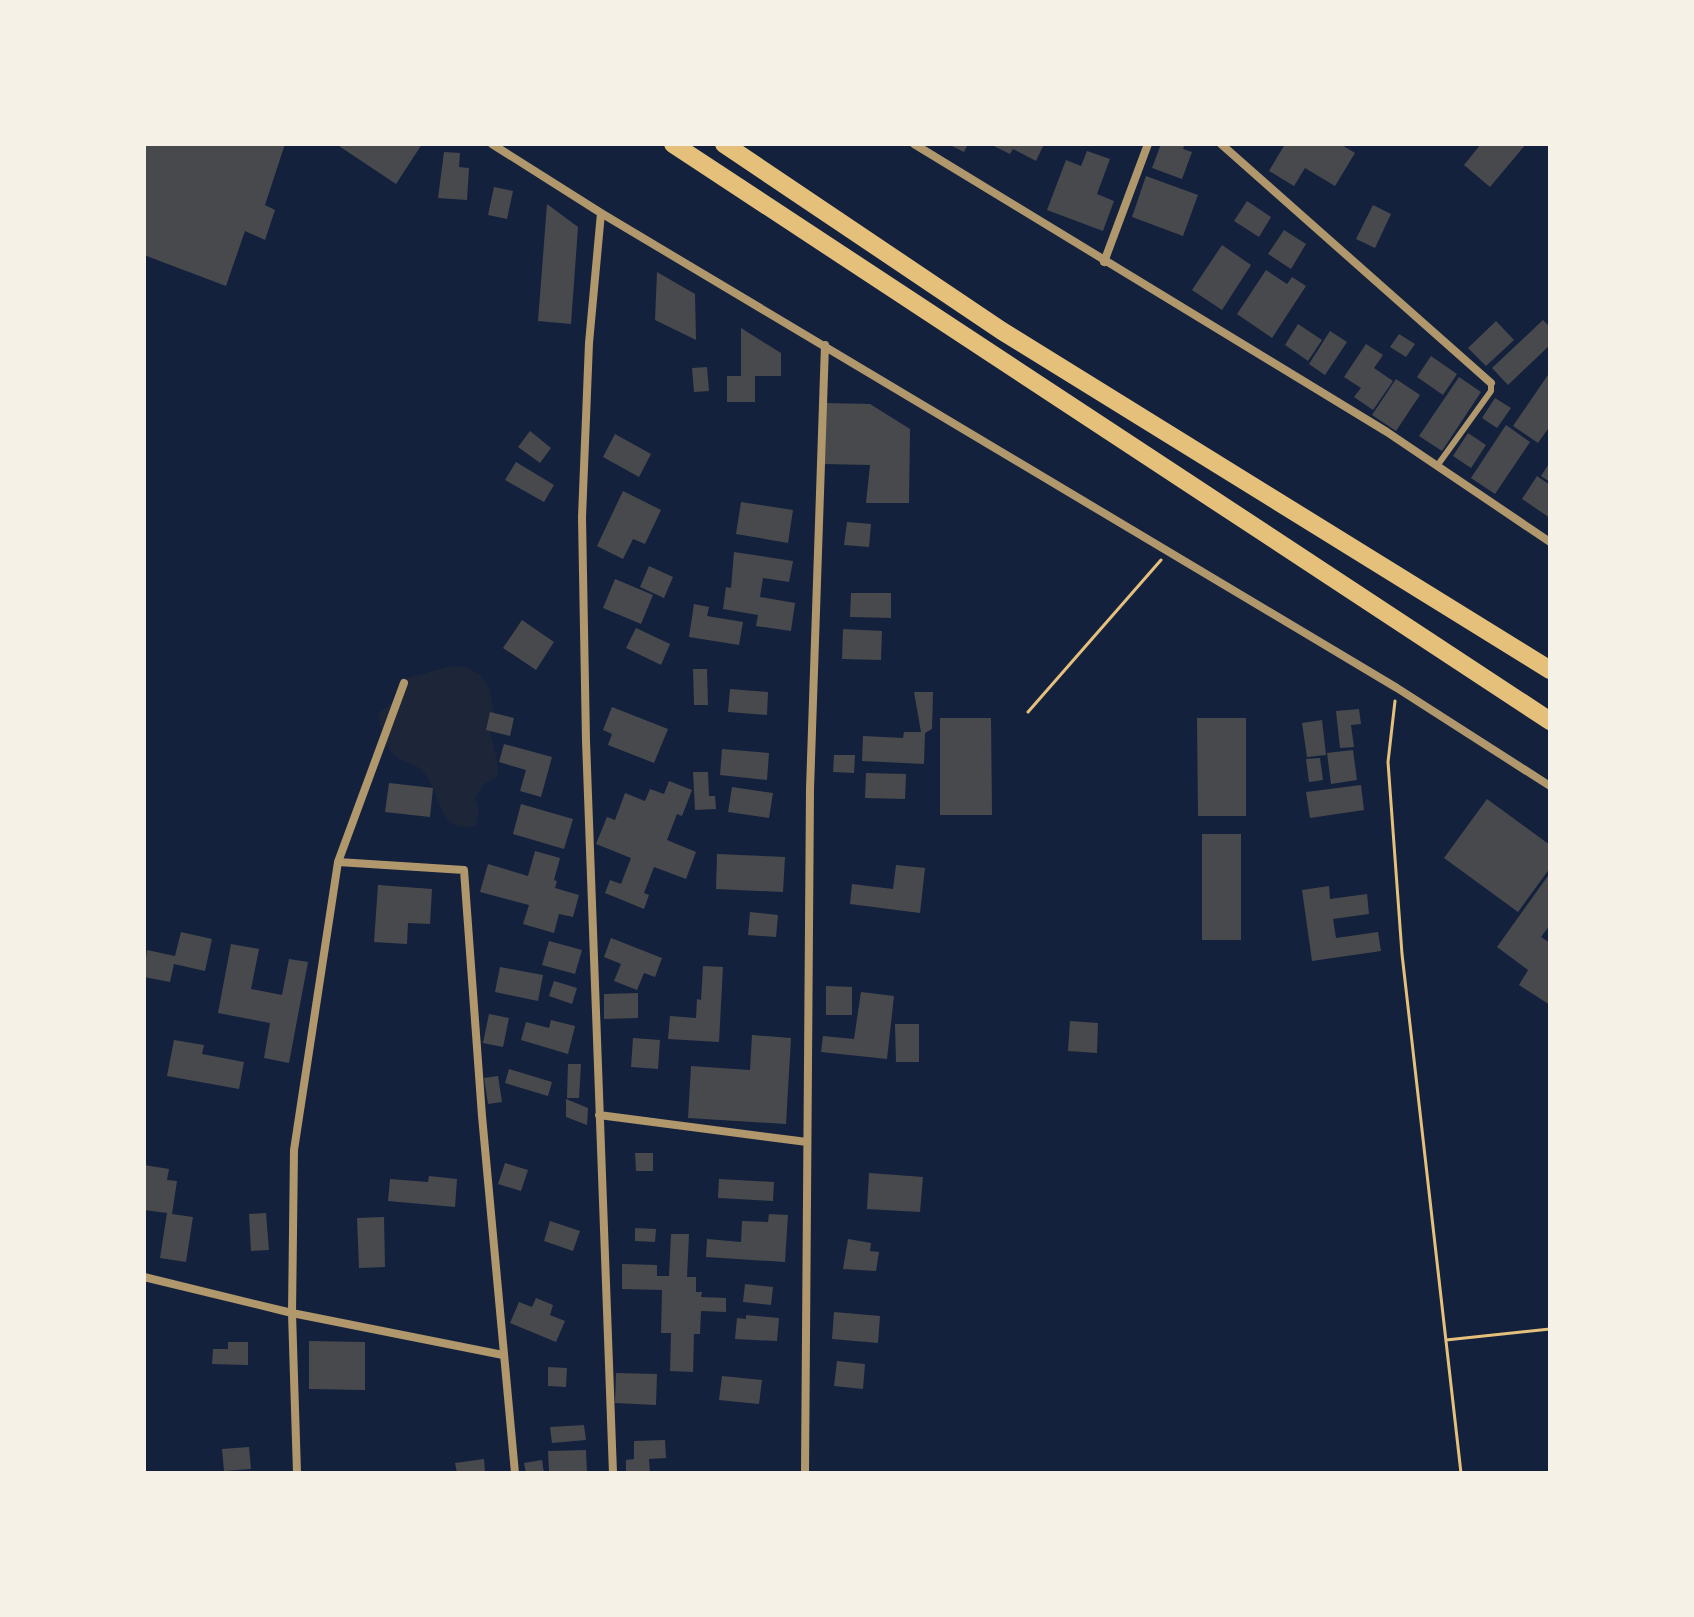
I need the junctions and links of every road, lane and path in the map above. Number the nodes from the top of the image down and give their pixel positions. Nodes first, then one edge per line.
1 (492, 144) edge
2 (673, 144) edge
3 (724, 144) edge
4 (914, 144) edge
5 (1148, 144) edge
6 (1221, 144) edge
7 (601, 213) junction
8 (1104, 262) junction
9 (825, 345) junction
10 (1491, 383) joint
11 (1437, 466) junction
12 (1550, 542) edge
13 (1169, 552) junction
14 (1550, 670) edge
15 (404, 683) dead end
16 (1397, 688) junction
17 (1028, 712) dead end
18 (1550, 721) edge
19 (1550, 786) edge
20 (338, 862) junction
21 (599, 1115) junction
22 (807, 1142) junction
23 (144, 1277) edge
24 (292, 1313) junction
25 (1550, 1329) edge
26 (1446, 1340) junction
27 (503, 1355) junction
28 (297, 1473) edge
29 (515, 1473) edge
30 (613, 1473) edge
31 (805, 1473) edge
32 (1461, 1473) edge

1 - 7 street
2 - 18 highway
3 - 14 highway
4 - 8 street
5 - 8 street
6 - 10 street
7 - 9 street
7 - 21 street
8 - 11 street
9 - 13 street
9 - 22 street
10 - 11 lane
11 - 12 street
13 - 16 street
13 - 17 path
15 - 20 street
16 - 19 street
16 - 26 path
20 - 24 street
20 - 27 street
21 - 22 street
21 - 30 street
22 - 31 street
23 - 24 street
24 - 27 street
24 - 28 street
25 - 26 path
26 - 32 path
27 - 29 street

